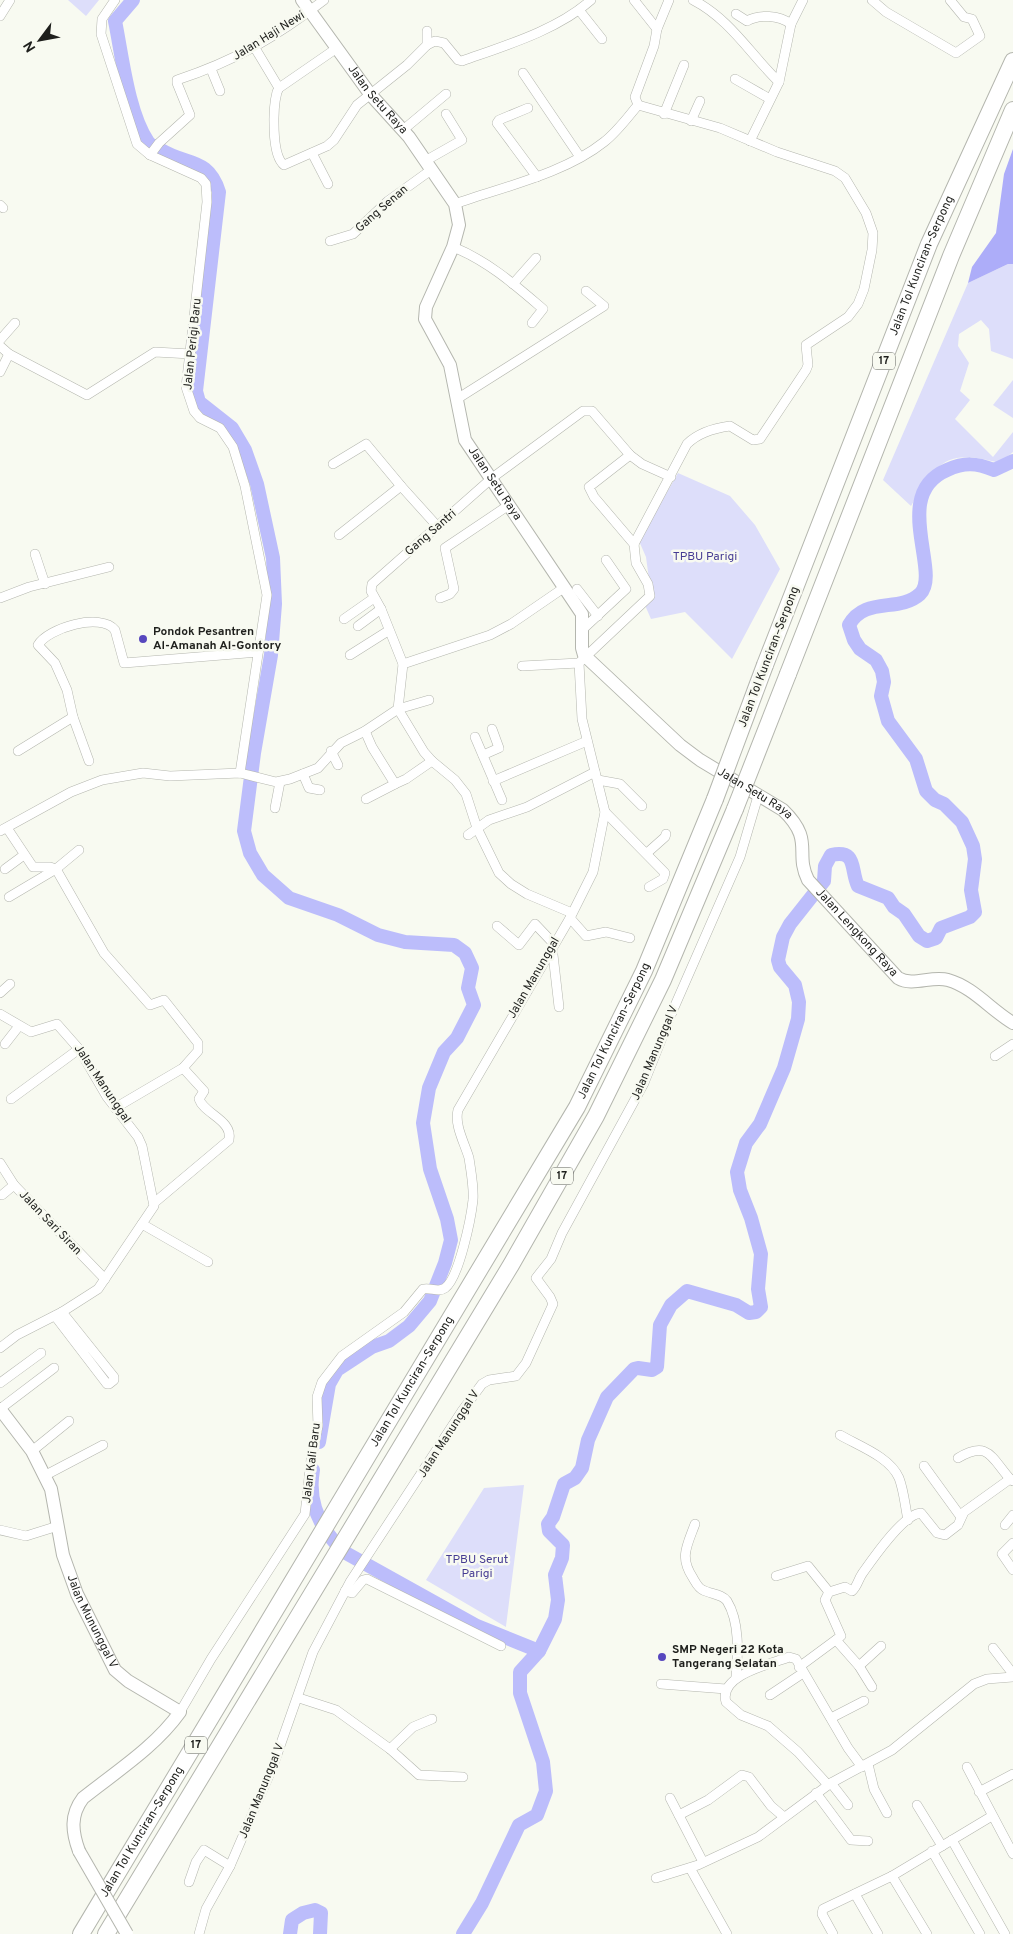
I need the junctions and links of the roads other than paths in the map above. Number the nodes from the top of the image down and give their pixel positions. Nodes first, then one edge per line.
1 (10, 0) edge
2 (114, 0) edge
3 (302, 0) edge
4 (324, 0) edge
5 (591, 0) edge
6 (634, 0) edge
7 (669, 0) edge
8 (693, 0) edge
9 (803, 0) edge
10 (950, 0) edge
11 (874, 1) edge
12 (579, 10) junction
13 (310, 11) junction
14 (736, 14) dead end
15 (0, 16) edge
16 (791, 24) junction
17 (656, 29) junction
18 (427, 31) dead end
19 (602, 39) dead end
20 (427, 45) junction
21 (255, 48) junction
22 (337, 48) junction
23 (1013, 61) edge
24 (684, 65) dead end
25 (210, 69) junction
26 (523, 73) dead end
27 (735, 79) dead end
28 (780, 82) junction
29 (279, 88) junction
30 (220, 91) dead end
31 (370, 94) junction
32 (446, 94) dead end
33 (770, 99) junction
34 (700, 100) dead end
35 (638, 105) junction
36 (528, 108) dead end
37 (1013, 110) edge
38 (446, 114) dead end
39 (664, 114) junction
40 (691, 121) junction
41 (403, 130) junction
42 (750, 140) junction
43 (312, 153) junction
44 (151, 154) junction
45 (580, 157) junction
46 (428, 166) junction
47 (537, 177) junction
48 (328, 184) dead end
49 (455, 204) junction
50 (330, 241) dead end
51 (454, 247) junction
52 (536, 258) dead end
53 (513, 284) junction
54 (586, 291) dead end
55 (532, 323) dead end
56 (15, 324) dead end
57 (0, 340) edge
58 (0, 346) edge
59 (9, 354) junction
60 (191, 354) junction
61 (0, 372) edge
62 (457, 399) junction
63 (630, 455) junction
64 (333, 464) dead end
65 (671, 477) junction
66 (492, 478) junction
67 (401, 486) junction
68 (509, 505) junction
69 (438, 527) junction
70 (339, 535) dead end
71 (634, 544) junction
72 (36, 554) dead end
73 (606, 560) dead end
74 (109, 567) dead end
75 (45, 584) junction
76 (571, 588) junction
77 (0, 598) edge
78 (374, 598) junction
79 (440, 598) dead end
80 (381, 609) junction
81 (598, 616) junction
82 (344, 619) dead end
83 (358, 626) dead end
84 (583, 629) junction
85 (388, 631) junction
86 (258, 652) junction
87 (350, 655) dead end
88 (582, 659) junction
89 (402, 664) junction
90 (522, 666) dead end
91 (429, 700) dead end
92 (398, 709) junction
93 (73, 717) junction
94 (492, 729) dead end
95 (365, 730) junction
96 (475, 737) dead end
97 (587, 741) junction
98 (18, 751) dead end
99 (331, 751) junction
100 (483, 755) junction
101 (89, 761) dead end
102 (432, 761) junction
103 (338, 764) dead end
104 (244, 773) junction
105 (303, 774) junction
106 (596, 776) junction
107 (493, 780) junction
108 (280, 782) junction
109 (395, 784) junction
110 (320, 790) dead end
111 (758, 796) junction
112 (366, 799) dead end
113 (502, 800) dead end
114 (642, 806) dead end
115 (275, 808) dead end
116 (606, 812) junction
117 (477, 828) junction
118 (3, 830) edge
119 (666, 834) dead end
120 (468, 835) dead end
121 (79, 850) dead end
122 (647, 853) junction
123 (24, 855) junction
124 (5, 869) dead end
125 (56, 869) junction
126 (808, 880) joint
127 (649, 887) dead end
128 (9, 897) dead end
129 (571, 916) junction
130 (497, 926) dead end
131 (630, 938) dead end
132 (553, 945) junction
133 (10, 984) dead end
134 (0, 993) edge
135 (559, 1007) dead end
136 (1, 1016) edge
137 (1013, 1023) edge
138 (19, 1026) junction
139 (5, 1044) dead end
140 (1013, 1044) edge
141 (79, 1049) junction
142 (995, 1056) dead end
143 (183, 1068) junction
144 (11, 1098) dead end
145 (115, 1108) junction
146 (0, 1163) edge
147 (14, 1185) junction
148 (2, 1195) dead end
149 (154, 1203) junction
150 (142, 1224) junction
151 (208, 1262) dead end
152 (105, 1279) junction
153 (427, 1288) joint
154 (59, 1314) junction
155 (0, 1348) edge
156 (41, 1353) dead end
157 (54, 1368) dead end
158 (0, 1383) edge
159 (0, 1409) edge
160 (69, 1421) dead end
161 (840, 1435) dead end
162 (103, 1445) dead end
163 (32, 1451) junction
164 (958, 1458) dead end
165 (924, 1466) dead end
166 (44, 1476) junction
167 (1012, 1480) edge
168 (1013, 1514) edge
169 (961, 1517) junction
170 (908, 1520) junction
171 (695, 1524) dead end
172 (1005, 1525) dead end
173 (58, 1526) junction
174 (0, 1530) edge
175 (1013, 1543) edge
176 (1013, 1570) edge
177 (776, 1576) dead end
178 (345, 1591) junction
179 (829, 1592) junction
180 (836, 1640) junction
181 (501, 1646) dead end
182 (881, 1646) dead end
183 (993, 1648) dead end
184 (859, 1666) junction
185 (801, 1670) junction
186 (1013, 1676) edge
187 (736, 1677) junction
188 (661, 1684) dead end
189 (872, 1687) dead end
190 (726, 1689) junction
191 (770, 1695) dead end
192 (299, 1698) junction
193 (864, 1701) dead end
194 (180, 1712) junction
195 (831, 1718) junction
196 (432, 1719) dead end
197 (390, 1749) junction
198 (865, 1765) junction
199 (967, 1767) dead end
200 (1013, 1774) edge
201 (463, 1776) dead end
202 (829, 1784) junction
203 (979, 1792) junction
204 (816, 1793) junction
205 (670, 1798) dead end
206 (848, 1804) dead end
207 (917, 1805) dead end
208 (887, 1814) dead end
209 (679, 1816) junction
210 (992, 1816) junction
211 (784, 1817) junction
212 (952, 1840) junction
213 (868, 1841) dead end
214 (942, 1846) junction
215 (932, 1851) junction
216 (1013, 1854) edge
217 (703, 1862) junction
218 (230, 1866) junction
219 (690, 1868) junction
220 (892, 1876) junction
221 (656, 1878) dead end
222 (189, 1882) dead end
223 (855, 1894) junction
224 (81, 1934) edge
225 (106, 1934) edge
226 (127, 1934) edge
227 (199, 1934) edge
228 (727, 1934) edge
229 (833, 1934) edge
230 (878, 1934) edge
231 (927, 1934) edge
232 (980, 1934) edge
233 (1005, 1934) edge

1 - 15 street
2 - 44 street, Jalan Perigi Baru
3 - 13 street, Jalan Setu Raya
4 - 13 street, Jalan Haji Newi
5 - 12 street
6 - 17 street
7 - 17 street
8 - 28 street
9 - 16 street
10 - 11 street
12 - 19 street
12 - 20 street
13 - 21 street, Jalan Haji Newi
13 - 22 street, Jalan Setu Raya
14 - 16 street
16 - 28 street
17 - 35 street
18 - 20 street
20 - 31 street
21 - 25 street, Jalan Haji Newi
21 - 29 street
22 - 29 street
22 - 31 street, Jalan Setu Raya
23 - 224 highway, Jalan Tol Kunciran–Serpong / 17, bridge
24 - 39 street
25 - 30 street
25 - 44 street, Jalan Haji Newi
26 - 45 street
27 - 33 street
28 - 33 street
29 - 43 street
31 - 41 street, Jalan Setu Raya
31 - 43 street
32 - 41 street
33 - 42 street
34 - 40 street
35 - 39 street
35 - 45 street
36 - 47 street
37 - 225 highway, Jalan Tol Kunciran–Serpong / 17, bridge
38 - 46 street, Gang Senan
39 - 40 street
40 - 42 street
41 - 46 street, Jalan Setu Raya
42 - 65 street
43 - 48 street
44 - 60 street, Jalan Perigi Baru
45 - 47 street
46 - 49 street, Jalan Setu Raya
46 - 50 street, Gang Senan
47 - 49 street
49 - 51 street, Jalan Setu Raya
51 - 53 street
51 - 62 street, Jalan Setu Raya
52 - 53 street
53 - 55 street
54 - 62 street
56 - 57 street
58 - 59 street
59 - 60 street
59 - 61 street
60 - 86 street, Jalan Perigi Baru
62 - 66 street, Jalan Setu Raya
63 - 65 street
63 - 66 street, Gang Santri
63 - 71 street
64 - 67 street
65 - 71 street
66 - 68 street, Jalan Setu Raya
66 - 69 street, Gang Santri
67 - 69 street
67 - 70 street
68 - 76 street, Jalan Setu Raya
68 - 79 street
69 - 78 street, Gang Santri
71 - 88 street
72 - 75 street
73 - 81 street
74 - 75 street
75 - 77 street
76 - 81 street
76 - 84 street, Jalan Setu Raya
76 - 89 street
78 - 80 street
78 - 82 street
80 - 83 street
80 - 85 street
81 - 84 street
84 - 88 street, Jalan Setu Raya
85 - 87 street
85 - 89 street
86 - 93 street
86 - 104 street, Jalan Perigi Baru
88 - 90 street
88 - 97 street, Jalan Manunggal
88 - 111 street, Jalan Setu Raya
89 - 92 street
91 - 92 street
92 - 95 street
92 - 102 street
93 - 98 street
93 - 101 street
94 - 100 street
95 - 99 street
95 - 109 street
96 - 100 street
97 - 106 street, Jalan Manunggal
97 - 107 street
99 - 103 street
99 - 105 street
100 - 107 street
102 - 109 street
102 - 117 street
104 - 108 street
104 - 118 street
105 - 108 street
105 - 110 street
106 - 114 street
106 - 116 street, Jalan Manunggal
106 - 117 street
107 - 113 street
108 - 115 street
109 - 112 street
111 - 126 street, Jalan Setu Raya
111 - 178 street, Jalan Manunggal V
116 - 122 street
116 - 129 street, Jalan Manunggal
117 - 120 street
117 - 129 street
118 - 123 street
119 - 122 street
121 - 125 street
122 - 127 street
123 - 124 street
123 - 125 street
125 - 128 street
125 - 143 street
126 - 137 street, Jalan Lengkong Raya
129 - 131 street
129 - 132 street, Jalan Manunggal
130 - 132 street
132 - 135 street
132 - 153 street, Jalan Manunggal
133 - 134 street
136 - 138 street, Jalan Manunggal
138 - 139 street
138 - 141 street, Jalan Manunggal
140 - 142 street
141 - 144 street
141 - 145 street, Jalan Manunggal
143 - 145 street
143 - 149 street
145 - 149 street, Jalan Manunggal
146 - 147 street, Jalan Sari Siran
147 - 148 street
147 - 152 street, Jalan Sari Siran
149 - 150 street
150 - 151 street
150 - 152 street
152 - 154 street
153 - 194 street, Jalan Kali Baru
154 - 154 street
154 - 155 street
156 - 158 street
157 - 159 street
159 - 163 street, Jalan Mununggal V
160 - 163 street
161 - 170 street
162 - 166 street
163 - 166 street, Jalan Mununggal V
164 - 167 street
165 - 169 street
166 - 173 street, Jalan Mununggal V
167 - 169 street
168 - 172 street
169 - 170 street
170 - 179 street
171 - 187 street
173 - 174 street
173 - 194 street, Jalan Mununggal V
175 - 176 street
177 - 179 street
178 - 181 street
178 - 192 street, Jalan Manunggal V
179 - 180 street
180 - 184 street
180 - 185 street
182 - 184 street
183 - 186 street
184 - 189 street
185 - 187 street
185 - 191 street
185 - 195 street
186 - 198 street
187 - 190 street
188 - 190 street
190 - 202 street
192 - 197 street
192 - 218 street, Jalan Manunggal V
193 - 195 street
194 - 226 street, bridge
195 - 198 street
196 - 197 street
197 - 201 street
198 - 202 street
198 - 208 street
199 - 203 street
200 - 203 street
202 - 204 street
202 - 206 street
203 - 210 street
204 - 211 street
204 - 213 street
205 - 209 street
207 - 214 street
209 - 211 street
209 - 217 street
210 - 212 street
210 - 216 street
211 - 217 street
212 - 214 street
212 - 233 street
214 - 215 street
215 - 220 street
215 - 232 street
217 - 219 street
218 - 222 street
218 - 227 street, Jalan Manunggal V
219 - 221 street
219 - 228 street
220 - 223 street
220 - 231 street
223 - 229 street
223 - 230 street

